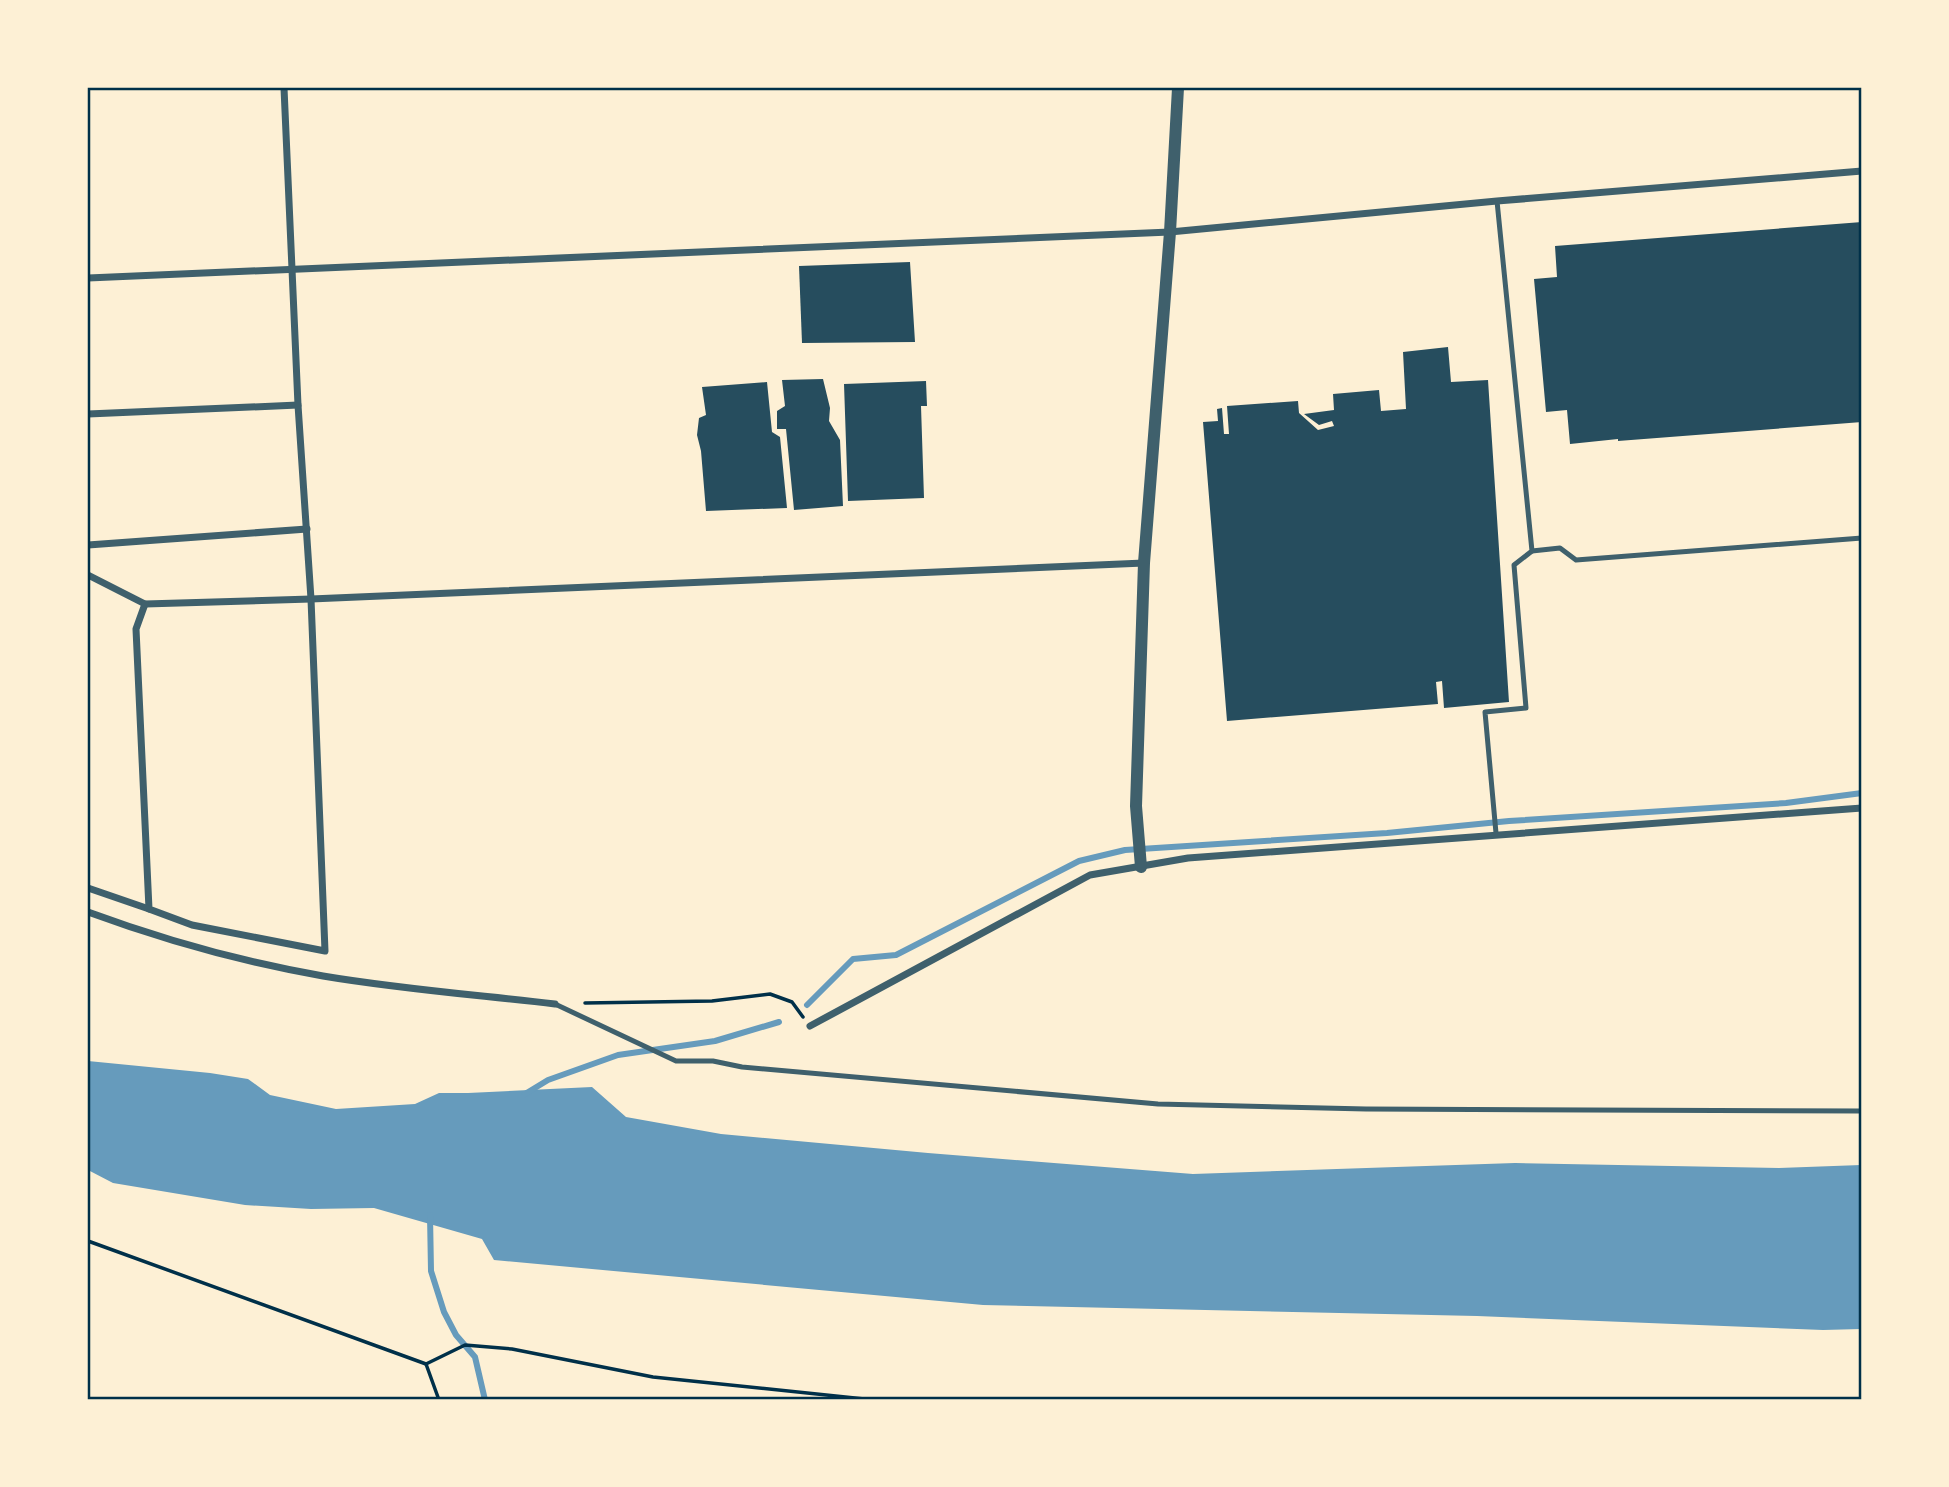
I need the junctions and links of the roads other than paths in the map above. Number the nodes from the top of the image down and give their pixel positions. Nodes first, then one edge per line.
1 (284, 88) edge
2 (1178, 88) edge
3 (1861, 171) edge
4 (1497, 201) junction
5 (1170, 232) junction
6 (292, 269) junction
7 (88, 278) edge
8 (298, 405) junction
9 (88, 414) edge
10 (307, 529) junction
11 (1861, 537) edge
12 (88, 545) edge
13 (1532, 551) junction
14 (1144, 563) junction
15 (88, 575) edge
16 (312, 599) junction
17 (145, 604) junction
18 (1861, 807) edge
19 (1496, 832) junction
20 (1140, 865) junction
21 (88, 888) edge
22 (149, 909) junction
23 (88, 912) edge
24 (555, 1004) joint
25 (810, 1026) road end
26 (1861, 1111) edge

1 - 6 street
2 - 5 street
3 - 4 street
4 - 5 street
4 - 13 lane
5 - 6 street
5 - 14 street
6 - 7 street
6 - 8 street
8 - 9 street
8 - 10 street
10 - 12 street
10 - 16 street
11 - 13 lane
13 - 19 lane
14 - 16 street
14 - 20 street
15 - 17 street
16 - 17 street
16 - 22 street
17 - 22 street
18 - 19 street
19 - 20 street
20 - 25 street
21 - 22 street
23 - 24 street
24 - 26 lane

